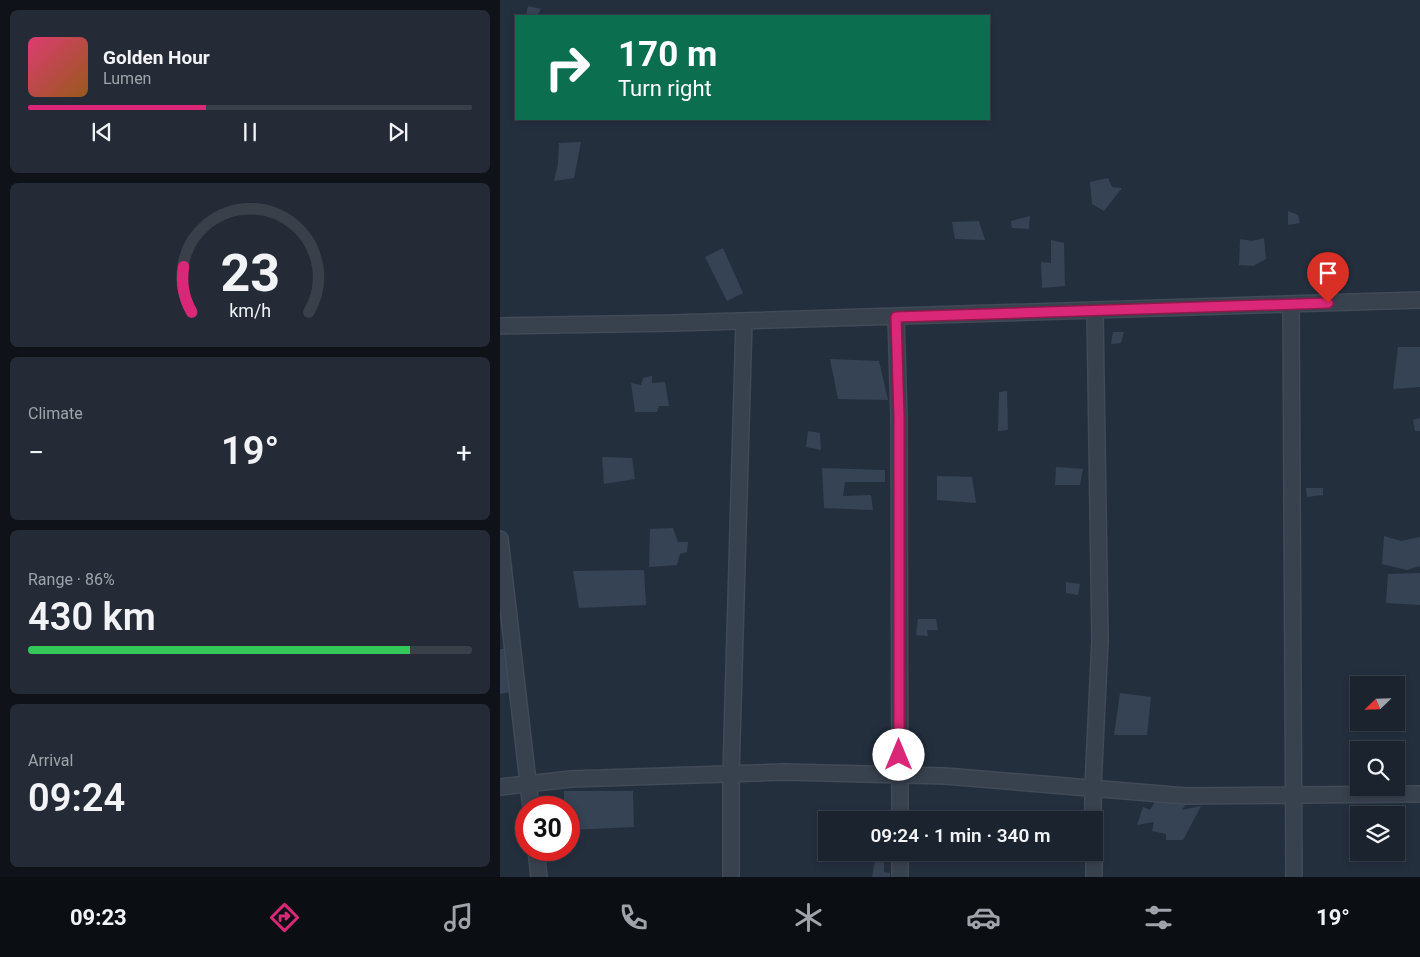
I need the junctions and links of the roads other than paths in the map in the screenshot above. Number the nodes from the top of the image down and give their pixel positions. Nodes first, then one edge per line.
1 (1420, 300) edge
2 (1291, 305) junction
3 (1095, 311) junction
4 (896, 317) junction
5 (744, 321) junction
6 (500, 326) edge
7 (500, 539) edge
8 (732, 774) junction
9 (899, 775) junction
10 (529, 784) junction
11 (500, 787) edge
12 (1093, 787) junction
13 (1420, 794) edge
14 (530, 796) edge
15 (1294, 796) junction
16 (900, 811) edge
17 (1093, 811) edge
18 (537, 861) edge
19 (900, 861) edge
20 (1094, 861) edge
21 (539, 877) edge
22 (731, 877) edge
23 (900, 877) edge
24 (1094, 877) edge
25 (1294, 877) edge

1 - 2 street
2 - 3 street
2 - 15 street
3 - 4 street
3 - 12 street
4 - 5 street
4 - 9 street
5 - 6 street
5 - 8 street
7 - 10 street
8 - 9 street
8 - 10 street
8 - 22 street
9 - 12 street
9 - 16 street
10 - 11 street
10 - 14 street
12 - 15 street
12 - 17 street
13 - 15 street
15 - 25 street
18 - 21 street
19 - 23 street
20 - 24 street

